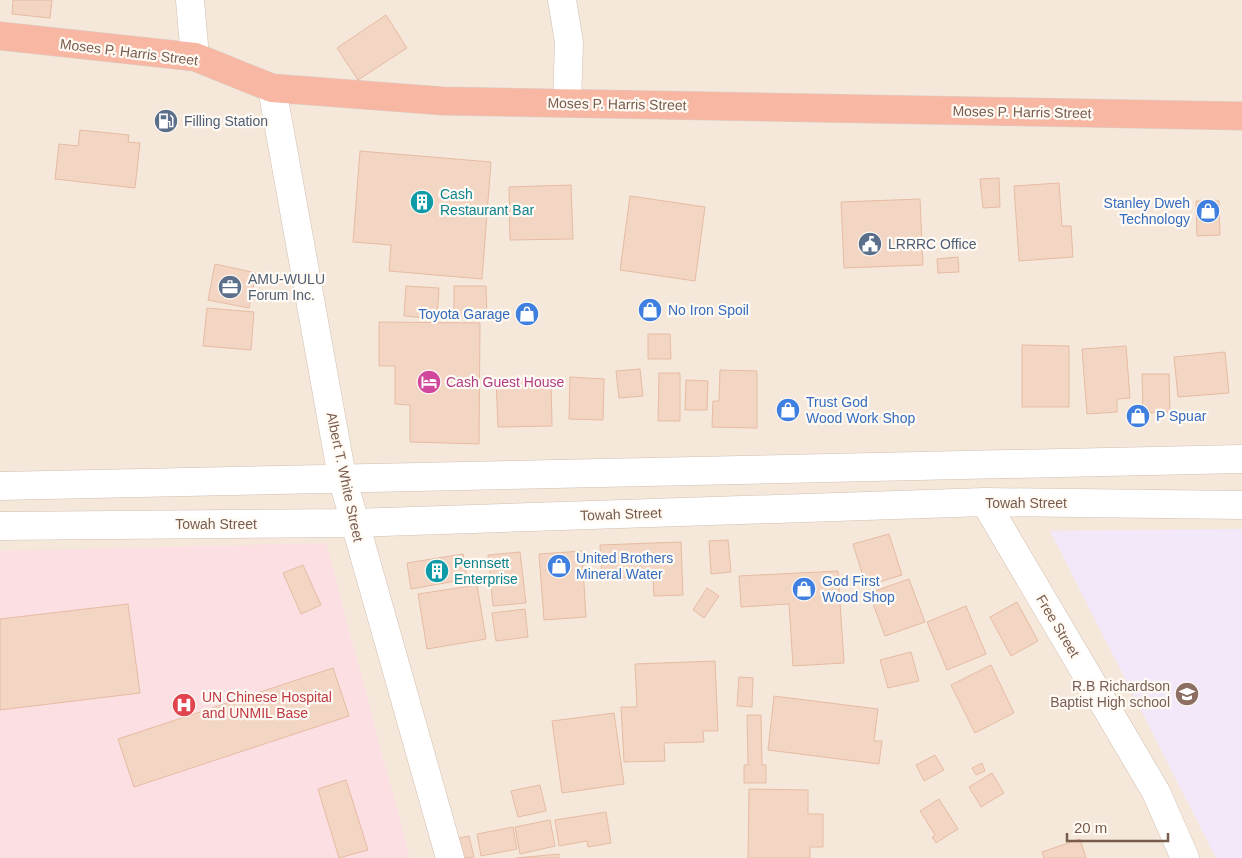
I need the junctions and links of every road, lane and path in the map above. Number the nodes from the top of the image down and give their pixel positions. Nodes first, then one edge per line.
1 (190, 0) edge
2 (562, 0) edge
3 (0, 36) edge
4 (195, 57) junction
5 (272, 88) junction
6 (567, 102) junction
7 (1242, 116) edge
8 (1242, 459) edge
9 (342, 477) junction
10 (0, 486) edge
11 (985, 502) junction
12 (1242, 505) edge
13 (353, 523) junction
14 (0, 526) edge
15 (450, 858) edge
16 (1186, 858) edge

1 - 4 street
2 - 6 street
3 - 4 highway, Moses P. Harris Street
4 - 5 highway, Moses P. Harris Street
5 - 6 highway, Moses P. Harris Street
5 - 9 street, Albert T. White Street
6 - 7 highway, Moses P. Harris Street
8 - 9 street
9 - 10 street
9 - 13 street, Albert T. White Street
11 - 12 street, Towah Street
11 - 13 street, Towah Street
11 - 16 street, Free Street
13 - 14 street, Towah Street
13 - 15 street, Albert T. White Street

